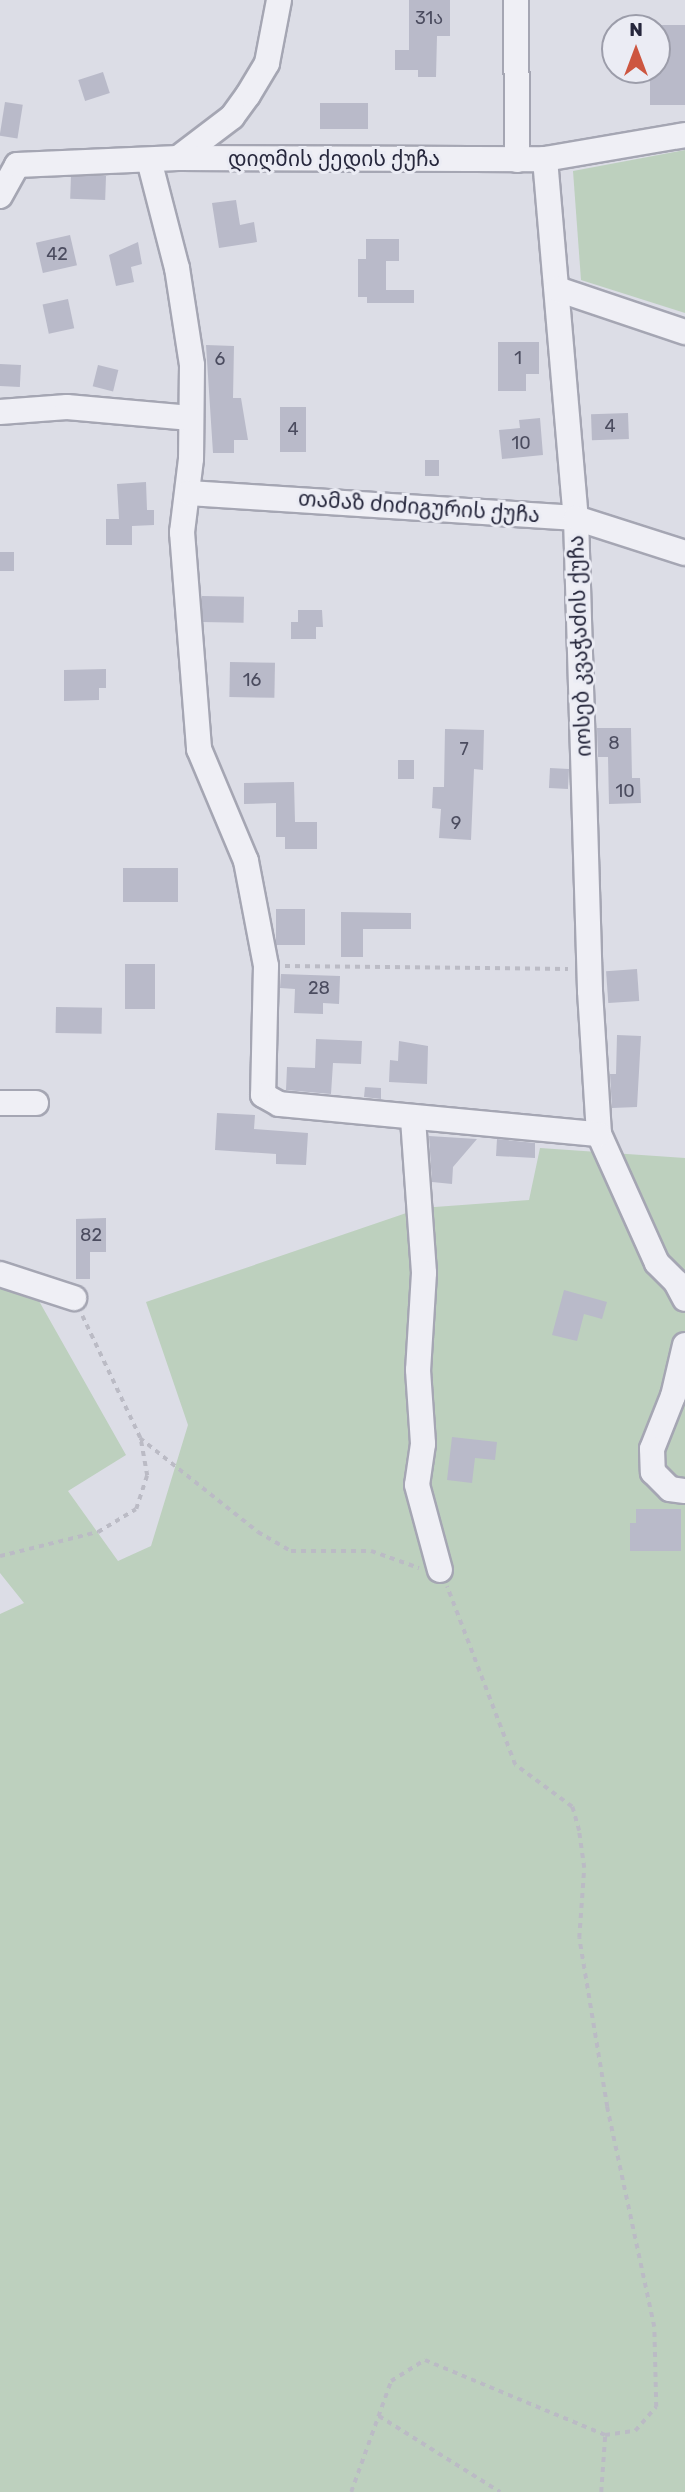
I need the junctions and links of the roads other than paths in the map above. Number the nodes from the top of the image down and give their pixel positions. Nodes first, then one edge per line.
1 (279, 0) edge
2 (516, 0) edge
3 (685, 135) edge
4 (178, 158) junction
5 (545, 159) junction
6 (149, 160) junction
7 (517, 160) junction
8 (0, 196) edge
9 (557, 289) junction
10 (685, 332) edge
11 (0, 412) edge
12 (191, 418) junction
13 (189, 493) junction
14 (576, 518) junction
15 (685, 552) edge
16 (0, 1103) edge
17 (36, 1103) dead end
18 (413, 1119) junction
19 (599, 1134) junction
20 (0, 1274) edge
21 (74, 1298) road end
22 (685, 1299) edge
23 (685, 1345) edge
24 (685, 1491) edge
25 (440, 1570) road end

1 - 4 street
2 - 7 street
3 - 5 street, დიღმის ქედის ქუჩა
4 - 6 street, დიღმის ქედის ქუჩა
4 - 7 street, დიღმის ქედის ქუჩა
5 - 7 street, დიღმის ქედის ქუჩა
5 - 9 street, იოსებ კვაჭაძის ქუჩა
6 - 8 street, დიღმის ქედის ქუჩა
6 - 12 street
9 - 10 street
9 - 14 street, იოსებ კვაჭაძის ქუჩა
11 - 12 street
12 - 13 street
13 - 14 street, თამაზ ძიძიგურის ქუჩა
13 - 18 street
14 - 15 street, თამაზ ძიძიგურის ქუჩა
14 - 19 street, იოსებ კვაჭაძის ქუჩა
16 - 17 street
18 - 19 street
18 - 25 street
19 - 22 street
20 - 21 street
23 - 24 street

